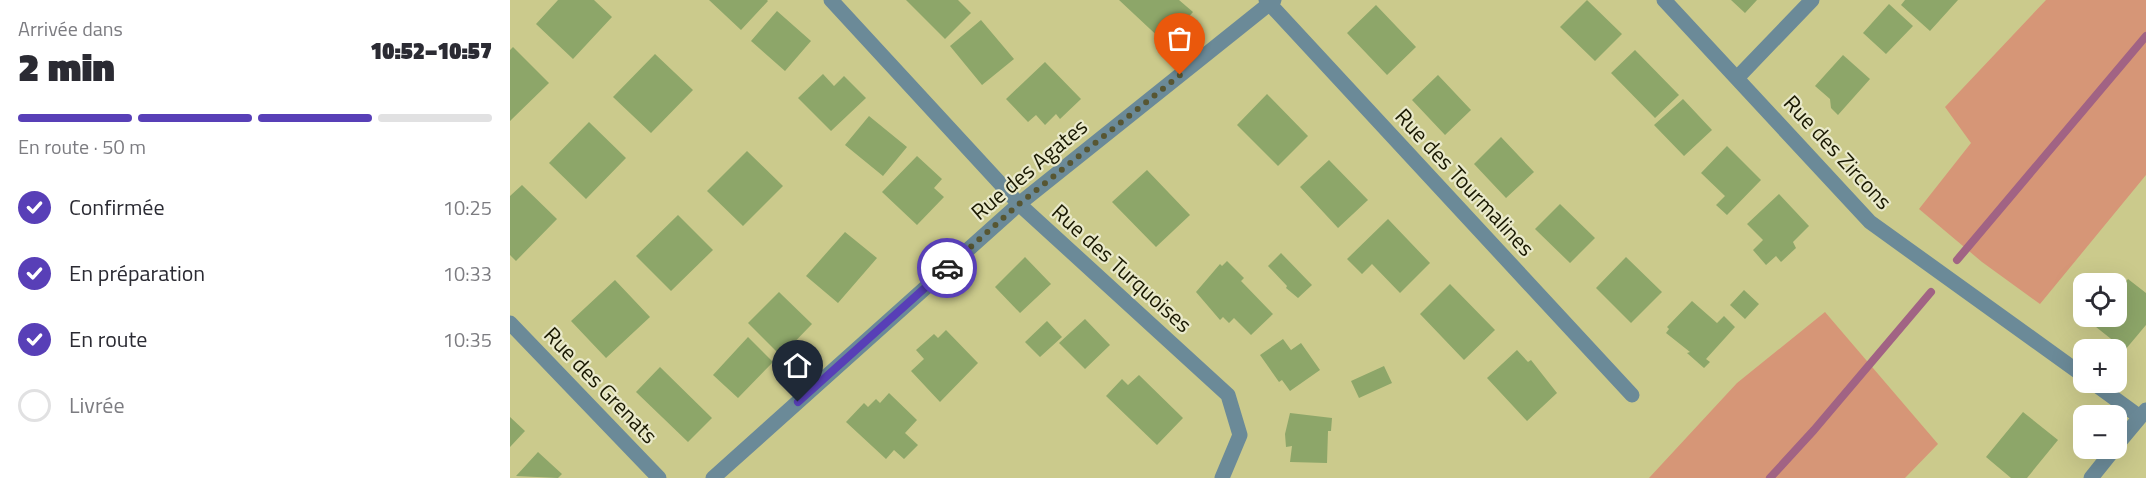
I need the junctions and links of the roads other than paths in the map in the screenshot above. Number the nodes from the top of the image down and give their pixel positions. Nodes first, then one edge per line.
1 (831, 0) edge
2 (1665, 0) edge
3 (1812, 0) edge
4 (1270, 1) edge
5 (1738, 77) junction
6 (1019, 204) junction
7 (510, 323) edge
8 (2073, 368) edge
9 (2110, 393) edge
10 (1632, 395) dead end
11 (2143, 413) edge
12 (2127, 433) edge
13 (2106, 459) edge
14 (658, 478) edge
15 (713, 478) edge
16 (1222, 478) edge
17 (2091, 478) edge

1 - 6 street, Rue des Turquoises
2 - 5 street, Rue des Zircons
3 - 5 street
4 - 6 street, Rue des Agates
4 - 10 street, Rue des Tourmalines
5 - 8 street, Rue des Zircons
6 - 15 street, Rue des Agates
6 - 16 street, Rue des Turquoises
7 - 14 street, Rue des Grenats
9 - 11 street
11 - 12 street
13 - 17 street

